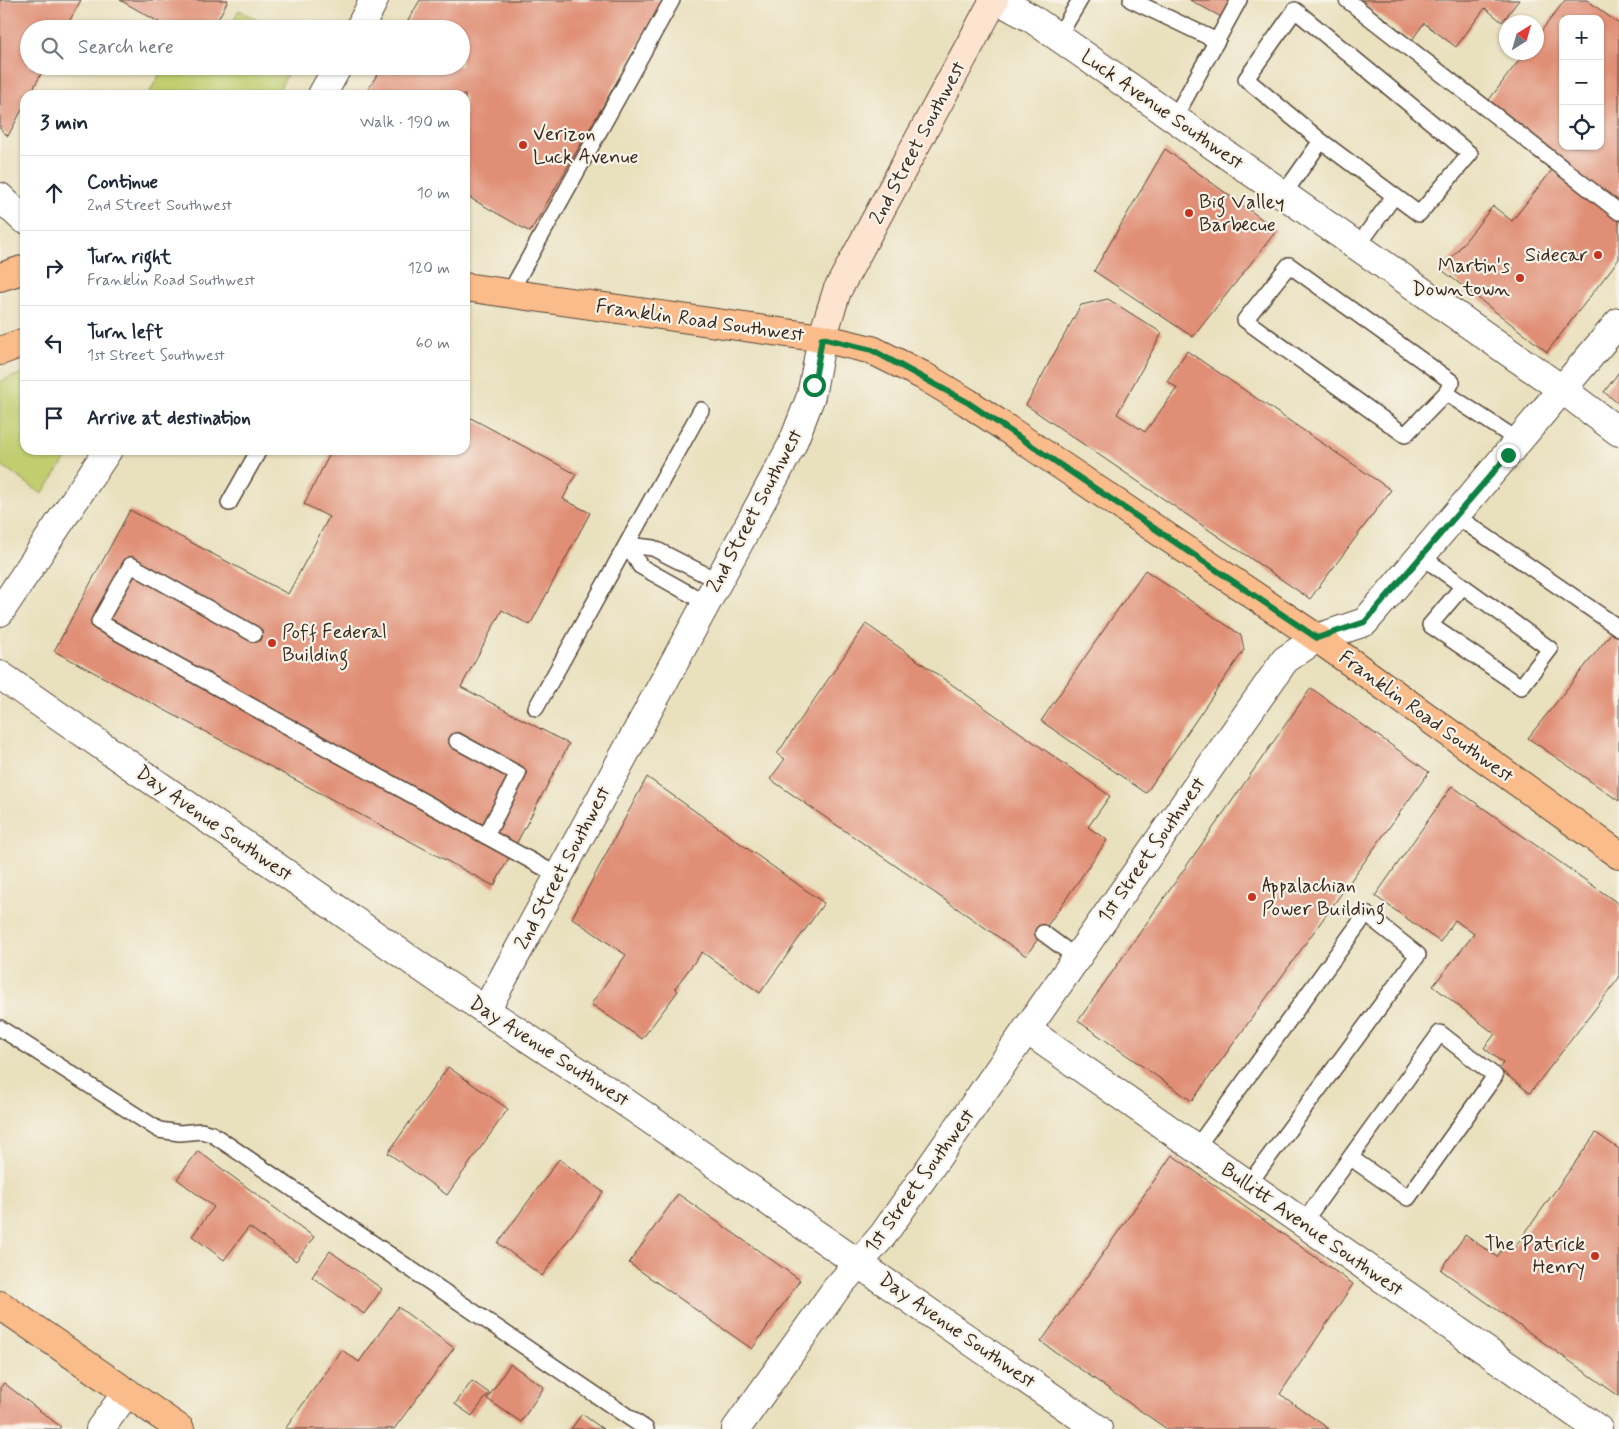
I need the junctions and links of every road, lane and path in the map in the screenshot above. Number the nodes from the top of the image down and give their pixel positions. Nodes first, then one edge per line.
1 (374, 0) edge
2 (672, 0) edge
3 (994, 0) edge
4 (998, 0) edge
5 (1080, 0) edge
6 (1131, 0) edge
7 (1239, 0) edge
8 (1347, 0) edge
9 (363, 20) edge
10 (1058, 37) junction
11 (1217, 41) junction
12 (333, 75) edge
13 (325, 90) edge
14 (1174, 119) junction
15 (1320, 141) junction
16 (1283, 195) junction
17 (1394, 196) junction
18 (0, 197) edge
19 (1619, 212) edge
20 (20, 215) edge
21 (1357, 246) junction
22 (20, 271) edge
23 (0, 278) edge
24 (470, 288) edge
25 (509, 294) junction
26 (1619, 322) edge
27 (822, 338) junction
28 (20, 344) edge
29 (0, 351) edge
30 (1563, 390) junction
31 (1446, 393) junction
32 (701, 410) dead end
33 (1619, 432) edge
34 (1519, 441) junction
35 (105, 455) edge
36 (256, 455) edge
37 (229, 503) dead end
38 (1456, 516) junction
39 (628, 545) junction
40 (1421, 556) junction
41 (1463, 586) junction
42 (712, 592) junction
43 (0, 612) edge
44 (1619, 628) edge
45 (254, 634) dead end
46 (1317, 638) junction
47 (0, 675) edge
48 (536, 708) dead end
49 (457, 741) dead end
50 (486, 836) junction
51 (1619, 855) edge
52 (559, 876) junction
53 (1043, 933) dead end
54 (1077, 958) junction
55 (486, 1010) junction
56 (0, 1028) edge
57 (1027, 1030) junction
58 (1196, 1148) junction
59 (1350, 1158) junction
60 (1248, 1185) junction
61 (1303, 1223) junction
62 (860, 1263) junction
63 (0, 1305) edge
64 (127, 1392) junction
65 (100, 1429) edge
66 (180, 1429) edge
67 (646, 1429) edge
68 (736, 1429) edge
69 (1098, 1429) edge
70 (1598, 1429) edge

1 - 9 street
2 - 25 lane
3 - 27 main road, 2nd Street Southwest
4 - 10 street, Luck Avenue Southwest
5 - 10 lane
6 - 11 lane
7 - 11 lane
8 - 19 lane
10 - 14 street, Luck Avenue Southwest
11 - 14 lane
12 - 13 street
14 - 16 street, Luck Avenue Southwest
15 - 16 lane
15 - 17 lane
15 - 17 lane
16 - 21 street, Luck Avenue Southwest
17 - 21 lane
18 - 20 street
21 - 30 street, Luck Avenue Southwest
22 - 23 main road
24 - 25 main road, Franklin Road Southwest
25 - 27 main road, Franklin Road Southwest
26 - 30 street, 1st Street Southwest
27 - 42 street, 2nd Street Southwest
27 - 46 main road, Franklin Road Southwest
28 - 29 main road
30 - 33 street, Luck Avenue Southwest
30 - 34 street, 1st Street Southwest
31 - 31 lane
31 - 34 lane
32 - 39 lane
34 - 38 street, 1st Street Southwest
35 - 43 street
36 - 37 lane
38 - 40 street, 1st Street Southwest
38 - 44 lane
39 - 42 lane
39 - 42 lane
39 - 48 lane
40 - 41 lane
40 - 46 street, 1st Street Southwest
41 - 41 lane
42 - 52 street, 2nd Street Southwest
45 - 50 lane
46 - 51 main road, Franklin Road Southwest
46 - 54 street, 1st Street Southwest
47 - 55 street, Day Avenue Southwest
49 - 50 lane
50 - 52 lane
52 - 55 street, 2nd Street Southwest
53 - 54 lane
54 - 57 street, 1st Street Southwest
55 - 62 street, Day Avenue Southwest
56 - 67 lane
57 - 58 street, Bullitt Avenue Southwest
57 - 62 street, 1st Street Southwest
58 - 60 street, Bullitt Avenue Southwest
58 - 60 lane
59 - 59 lane
59 - 61 lane
60 - 61 street, Bullitt Avenue Southwest
61 - 70 street, Bullitt Avenue Southwest
62 - 68 street, 1st Street Southwest
62 - 69 street, Day Avenue Southwest
63 - 64 main road
64 - 65 street
64 - 66 main road

